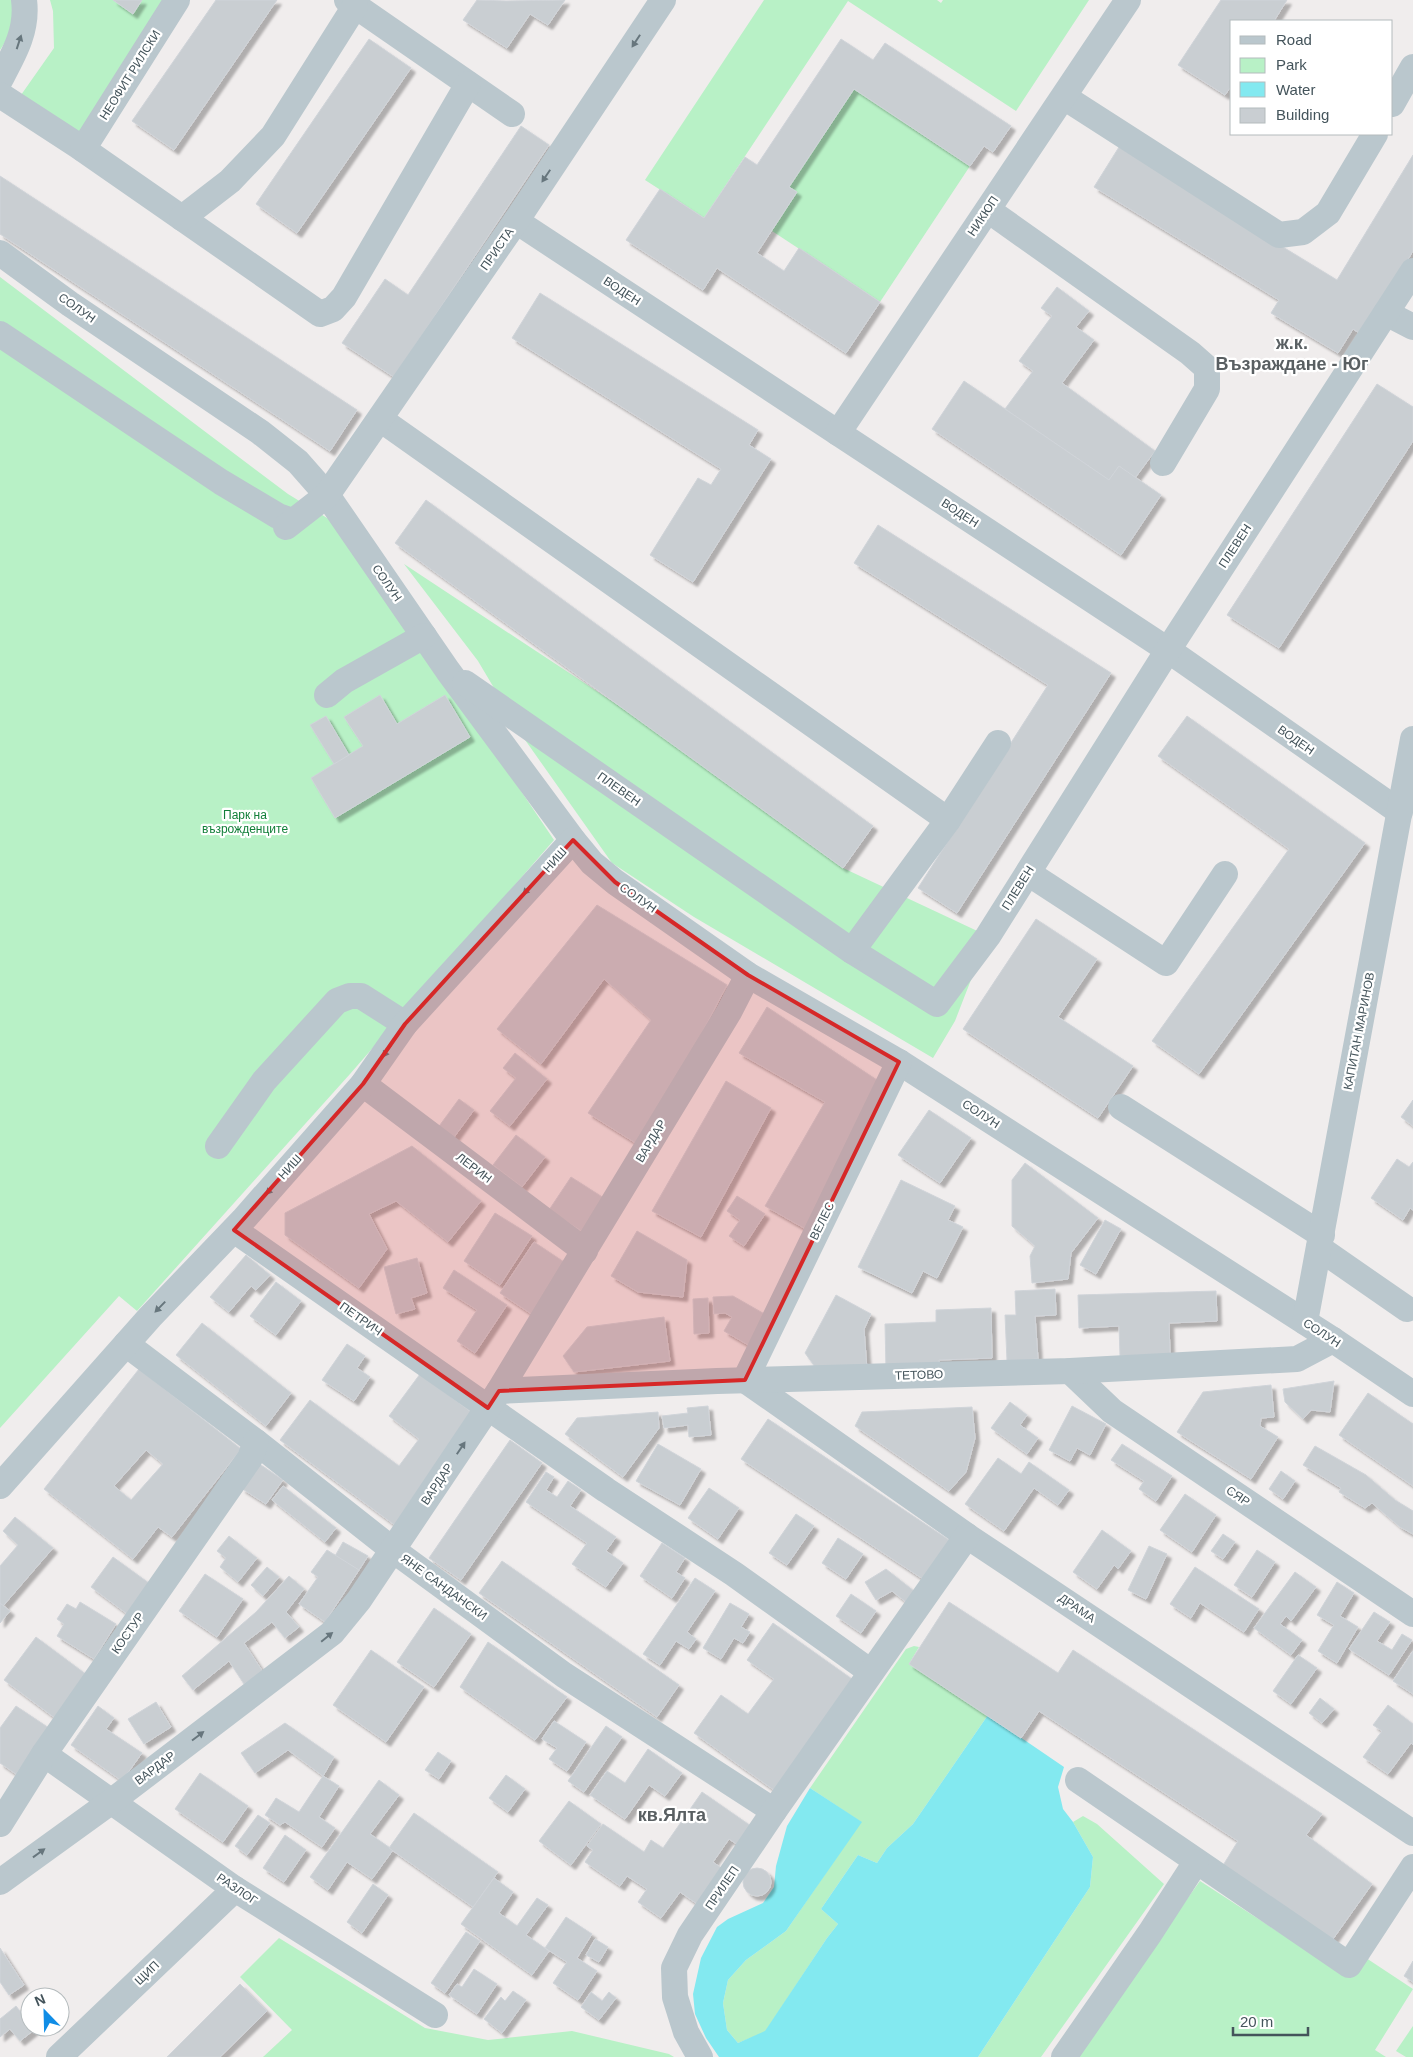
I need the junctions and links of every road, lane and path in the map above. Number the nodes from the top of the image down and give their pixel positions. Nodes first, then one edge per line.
1 (24, 0) edge
2 (178, 0) edge
3 (662, 0) edge
4 (1128, 0) edge
5 (351, 3) edge
6 (1413, 68) edge
7 (0, 80) edge
8 (468, 84) junction
9 (0, 96) edge
10 (1064, 97) junction
11 (1393, 102) edge
12 (512, 114) dead end
13 (1374, 135) edge
14 (83, 149) junction
15 (988, 210) junction
16 (182, 218) junction
17 (516, 221) junction
18 (0, 253) edge
19 (1413, 271) edge
20 (1386, 313) junction
21 (1413, 327) edge
22 (0, 334) edge
23 (380, 419) junction
24 (838, 433) junction
25 (1163, 463) dead end
26 (327, 495) junction
27 (424, 636) junction
28 (1168, 650) junction
29 (448, 672) junction
30 (327, 695) dead end
31 (1413, 739) edge
32 (998, 743) dead end
33 (1405, 808) edge
34 (948, 820) junction
35 (573, 840) junction
36 (1403, 857) edge
37 (1028, 873) junction
38 (1225, 874) dead end
39 (852, 952) junction
40 (748, 975) junction
41 (405, 1024) junction
42 (900, 1062) junction
43 (363, 1084) junction
44 (1121, 1107) dead end
45 (218, 1146) dead end
46 (234, 1230) junction
47 (1320, 1242) junction
48 (585, 1251) junction
49 (1407, 1308) dead end
50 (1305, 1322) junction
51 (1334, 1340) junction
52 (126, 1344) junction
53 (1070, 1371) junction
54 (745, 1380) junction
55 (1413, 1394) edge
56 (494, 1400) junction
57 (256, 1442) junction
58 (0, 1486) edge
59 (967, 1536) junction
60 (393, 1550) junction
61 (1413, 1614) edge
62 (871, 1672) junction
63 (44, 1754) junction
64 (1078, 1780) dead end
65 (112, 1801) junction
66 (774, 1811) junction
67 (0, 1824) edge
68 (1413, 1833) edge
69 (1196, 1862) junction
70 (1413, 1867) edge
71 (0, 1882) edge
72 (235, 1889) junction
73 (435, 2015) dead end
74 (60, 2057) edge
75 (700, 2057) edge
76 (1064, 2057) edge

7 -> 1 street
2 - 14 street, НЕОФИТ РИЛСКИ
3 -> 17 street, ПРИСТА
4 - 10 street, НИКЮП
5 - 8 street
5 - 16 street
6 - 11 street
8 - 12 street
8 - 16 street
9 - 14 street
10 - 13 street
10 - 15 street, НИКЮП
14 - 16 street
15 - 24 street, НИКЮП
15 - 25 street
17 - 23 street, ПРИСТА
17 - 24 street, ВОДЕН
18 - 26 street, СОЛУН
19 - 20 street, ПЛЕВЕН
20 - 21 street
20 - 28 street, ПЛЕВЕН
22 - 26 street, ПРИСТА
23 - 26 street, ПРИСТА
23 - 34 street
24 - 28 street, ВОДЕН
26 - 27 street, СОЛУН
27 - 29 street, СОЛУН
27 - 30 street
28 - 33 street, ВОДЕН
28 - 37 street, ПЛЕВЕН
29 - 35 street, СОЛУН
29 - 39 street, ПЛЕВЕН
31 - 33 street, КАПИТАН МАРИНОВ
32 - 34 street
33 - 36 street, КАПИТАН МАРИНОВ
34 - 39 street
35 - 40 street, СОЛУН
35 -> 41 street, НИШ
36 - 47 street, КАПИТАН МАРИНОВ
37 - 38 street
37 - 39 street, ПЛЕВЕН
40 - 42 street, СОЛУН
40 - 48 street, ВАРДАР
41 -> 43 street, НИШ
41 - 45 street
42 - 50 street, СОЛУН
42 - 54 street, ВЕЛЕС
43 -> 46 street, НИШ
43 - 48 street, ЛЕРИН
44 - 47 street
46 -> 52 street, НИШ
46 - 56 street, ПЕТРИЧ
47 - 49 street
47 - 50 street, КАПИТАН МАРИНОВ
48 - 56 street, ВАРДАР
50 - 51 street, СОЛУН
51 - 53 street, ТЕТОВО
51 - 55 street, СОЛУН
52 - 57 street, ЯНЕ САНДАНСКИ
52 - 58 street, НИШ
53 - 54 street, ТЕТОВО
53 - 61 street, СЯР
54 - 56 street, ТЕТОВО
54 - 59 street, ДРАМА
60 -> 56 street, ВАРДАР
56 - 62 street, ПЕТРИЧ
57 - 60 street, ЯНЕ САНДАНСКИ
57 - 63 street, КОСТУР
59 - 62 street, ПРИЛЕП
59 - 68 street, ДРАМА
65 -> 60 street, ВАРДАР
60 - 66 street, ЯНЕ САНДАНСКИ
62 - 66 street, ПРИЛЕП
63 - 65 street, РАЗЛОГ
63 - 67 street, КОСТУР
64 - 69 street
71 -> 65 street, ВАРДАР
65 - 72 street, РАЗЛОГ
66 - 75 street, ПРИЛЕП
69 - 70 street
69 - 76 street
72 - 73 street, РАЗЛОГ
72 - 74 street, ЩИП

